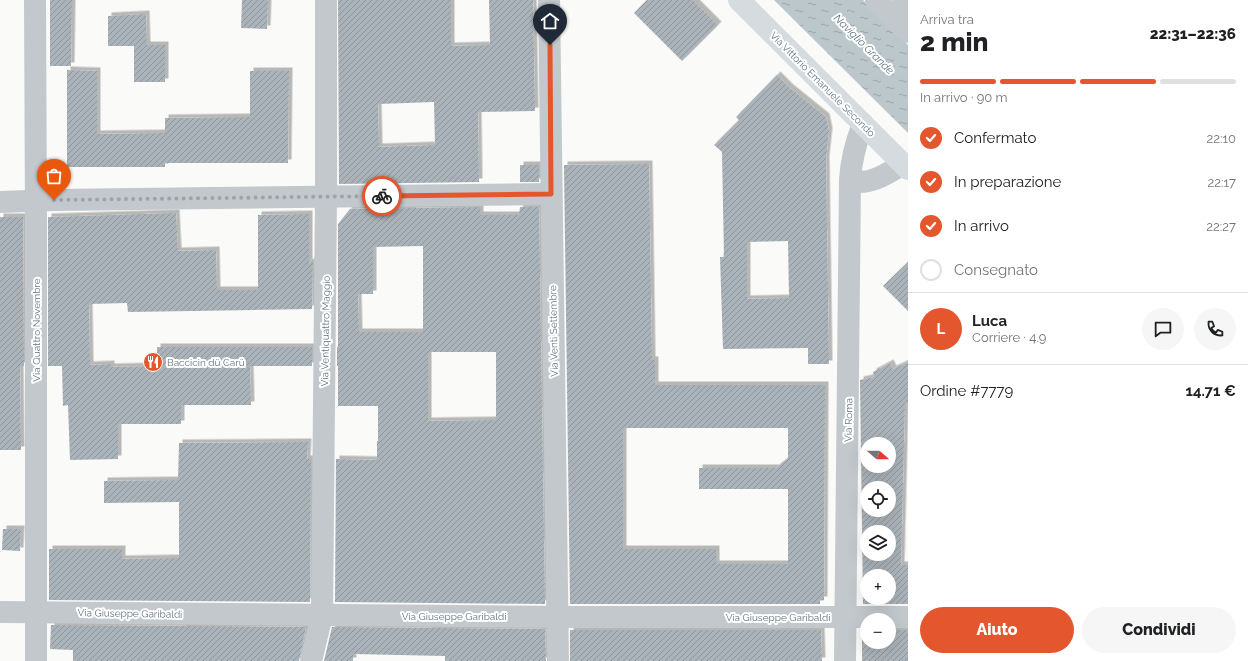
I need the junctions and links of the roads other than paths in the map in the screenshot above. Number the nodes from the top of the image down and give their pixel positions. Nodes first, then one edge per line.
1 (35, 0) edge
2 (326, 0) edge
3 (549, 0) edge
4 (739, 0) edge
5 (876, 0) edge
6 (908, 1) edge
7 (892, 16) junction
8 (908, 32) edge
9 (863, 124) junction
10 (906, 166) edge
11 (850, 180) junction
12 (551, 194) junction
13 (326, 196) junction
14 (36, 201) junction
15 (0, 202) edge
16 (0, 612) edge
17 (36, 612) junction
18 (322, 615) junction
19 (558, 617) junction
20 (845, 617) junction
21 (908, 617) edge
22 (36, 661) edge
23 (311, 661) edge
24 (558, 661) edge
25 (845, 661) edge

1 - 14 street, Via Quattro Novembre
2 - 13 street, Via Ventiquattro Maggio
3 - 12 street, Via Venti Settembre
4 - 9 main road, Via Vittorio Emanuele Secondo
5 - 7 street
6 - 7 street
7 - 8 street
9 - 10 main road, Via Vittorio Emanuele Secondo
9 - 11 street, Via Roma
10 - 11 street
11 - 20 street, Via Roma
12 - 13 street
12 - 19 street, Via Venti Settembre
13 - 14 street
13 - 18 street, Via Ventiquattro Maggio
14 - 15 street
14 - 17 street, Via Quattro Novembre
16 - 17 street, Via Giuseppe Garibaldi
17 - 18 street, Via Giuseppe Garibaldi
17 - 22 street, Via Quattro Novembre
18 - 19 street, Via Giuseppe Garibaldi
18 - 23 street, Via Ventiquattro Maggio
19 - 20 street, Via Giuseppe Garibaldi
19 - 24 street, Via Venti Settembre
20 - 21 street, Via Giuseppe Garibaldi
20 - 25 street, Via Roma

